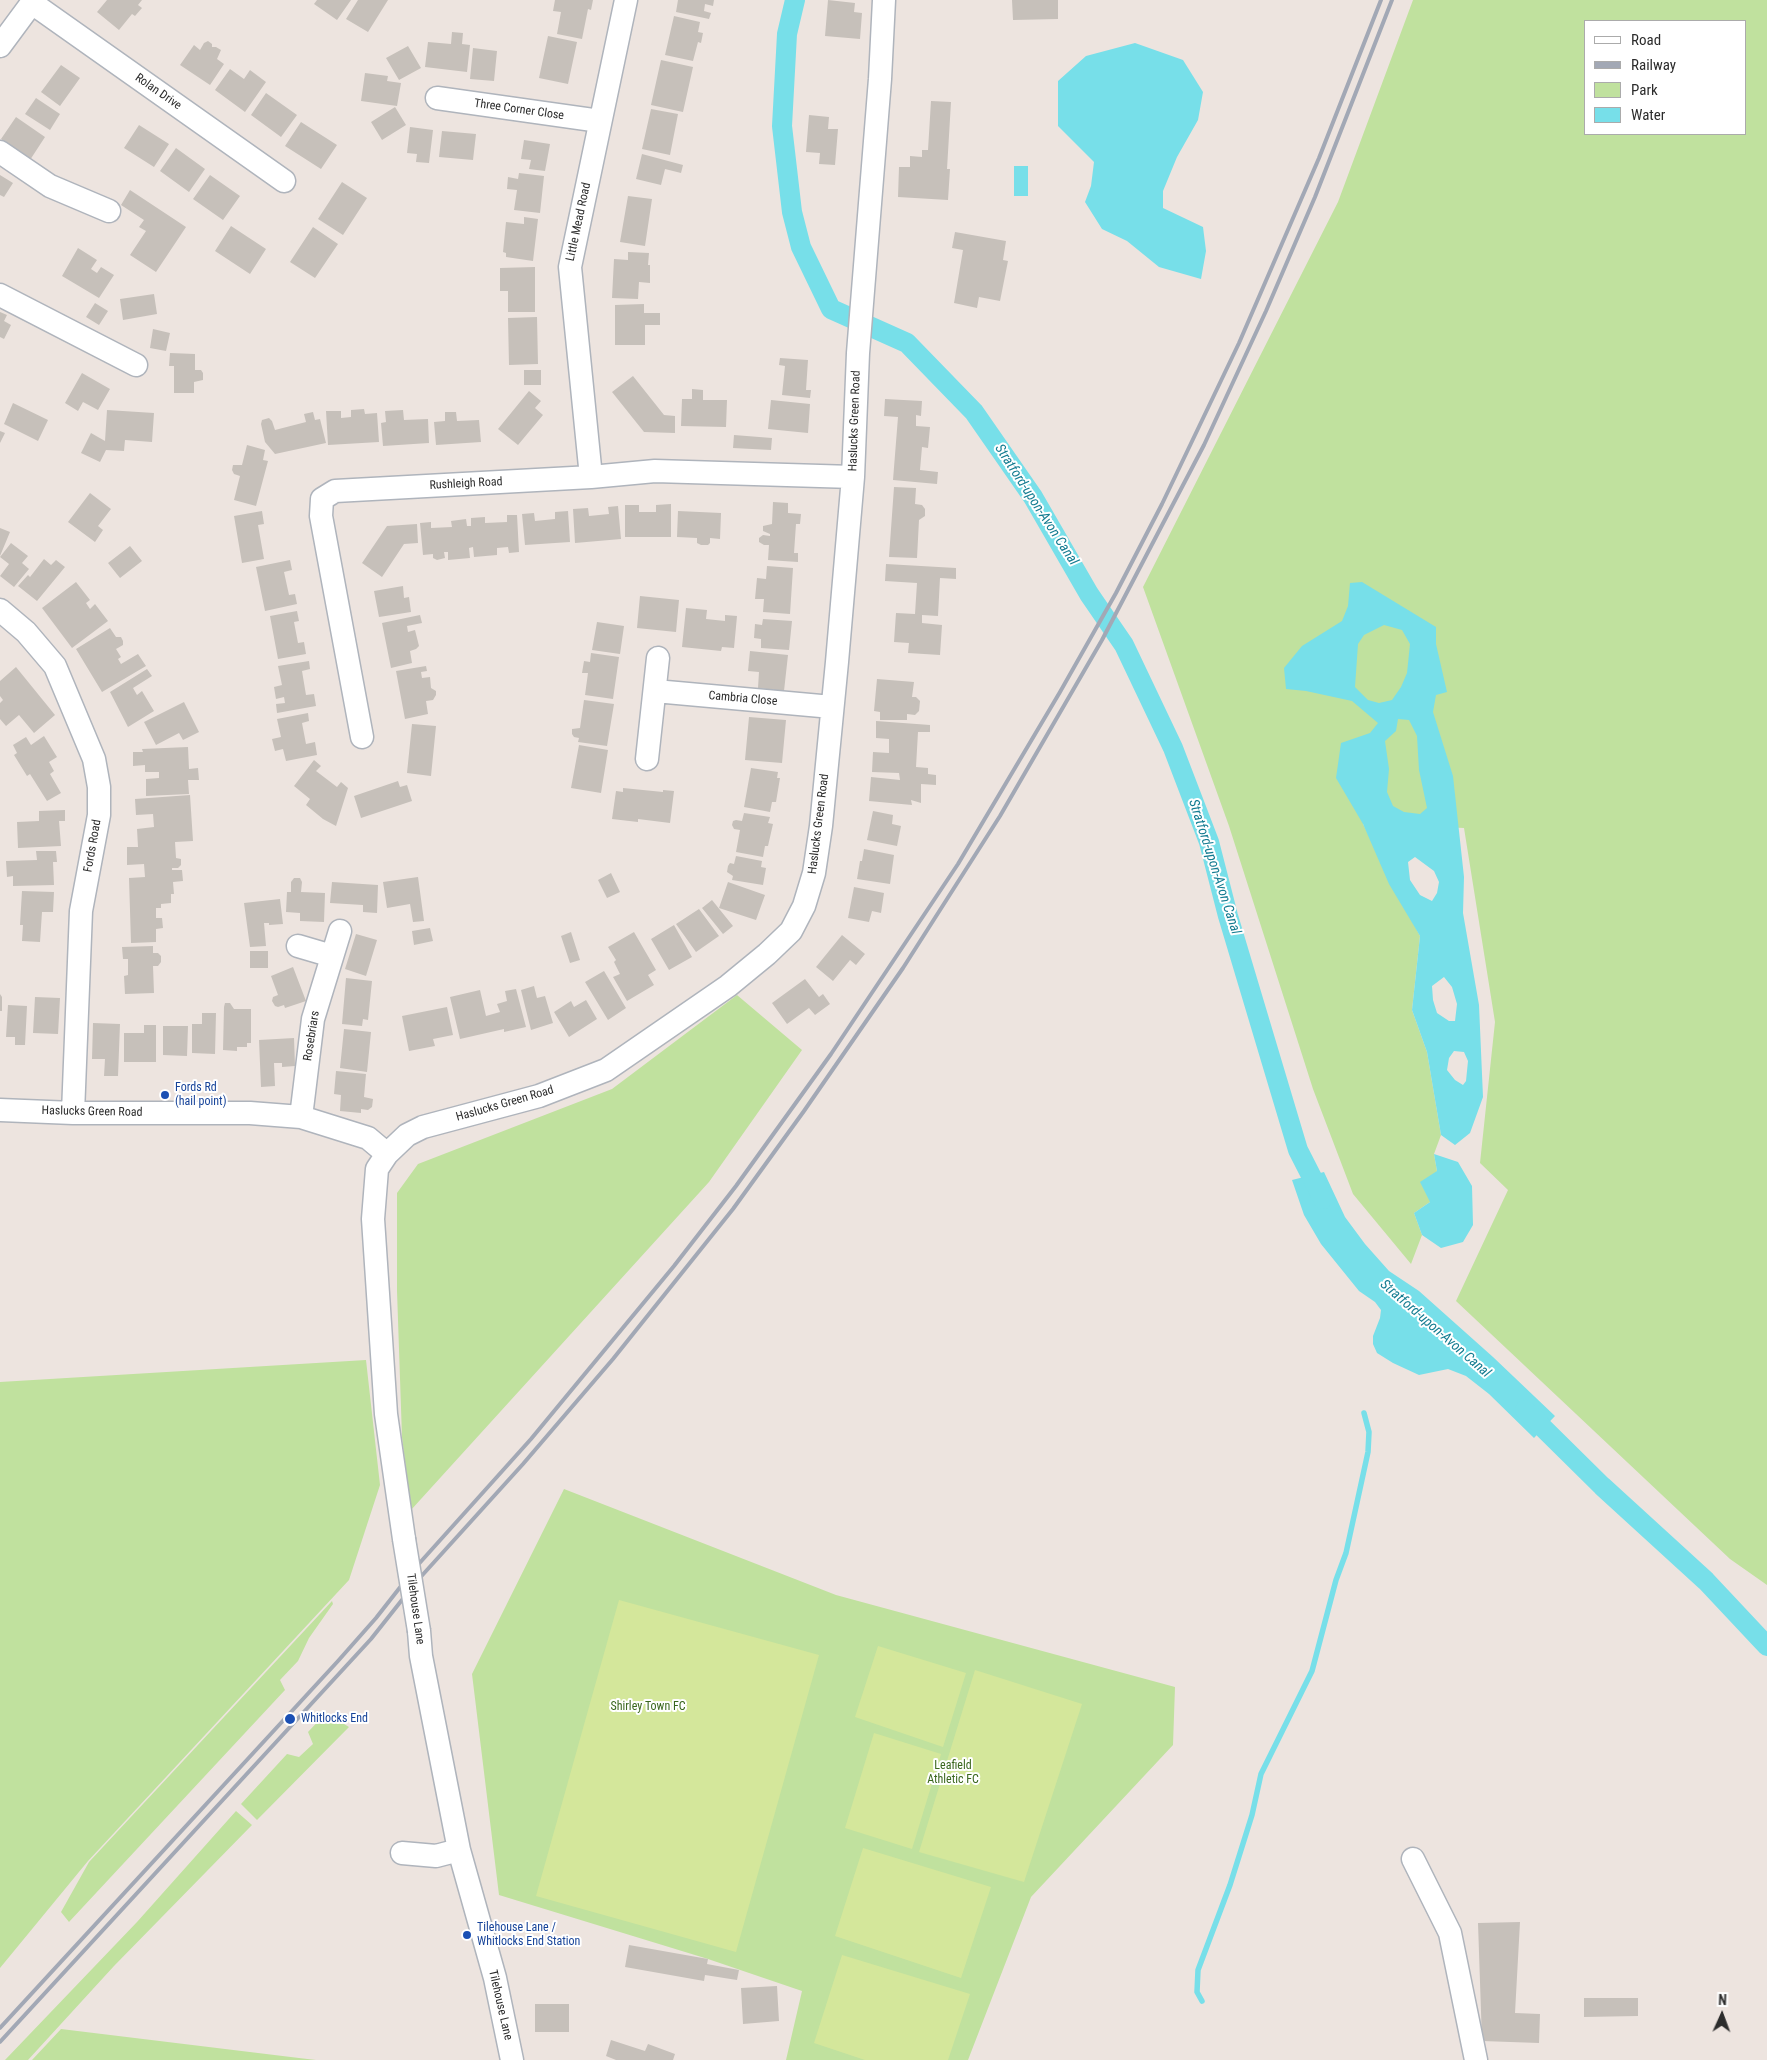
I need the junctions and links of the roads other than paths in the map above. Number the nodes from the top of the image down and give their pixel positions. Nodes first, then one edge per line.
1 (626, 0) edge
2 (884, 0) edge
3 (33, 2) edge
4 (0, 46) edge
5 (437, 98) dead end
6 (600, 121) junction
7 (0, 152) edge
8 (284, 181) dead end
9 (109, 211) dead end
10 (0, 295) edge
11 (136, 365) dead end
12 (591, 477) junction
13 (853, 477) junction
14 (0, 610) edge
15 (658, 658) dead end
16 (655, 691) junction
17 (832, 707) junction
18 (362, 737) dead end
19 (647, 759) dead end
20 (340, 931) dead end
21 (298, 946) dead end
22 (332, 956) junction
23 (0, 1110) edge
24 (73, 1113) junction
25 (301, 1117) junction
26 (387, 1154) junction
27 (459, 1850) junction
28 (402, 1853) dead end
29 (1413, 1859) dead end
30 (512, 2060) edge
31 (1476, 2060) edge

1 - 6 street, Little Mead Road
2 - 13 street, Haslucks Green Road
3 - 4 street
3 - 8 street, Rolan Drive
5 - 6 street, Three Corner Close
6 - 12 street, Little Mead Road
7 - 9 street
10 - 11 street
12 - 13 street, Rushleigh Road
12 - 18 street, Rushleigh Road
13 - 17 street, Haslucks Green Road
14 - 24 street, Fords Road
15 - 16 street
16 - 17 street, Cambria Close
16 - 19 street
17 - 26 street, Haslucks Green Road
20 - 22 street, Rosebriars
21 - 22 street
22 - 25 street, Rosebriars
23 - 24 street, Haslucks Green Road
24 - 25 street, Haslucks Green Road
25 - 26 street, Haslucks Green Road
26 - 27 street, Tilehouse Lane, bridge
27 - 28 street
27 - 30 street, Tilehouse Lane
29 - 31 street

